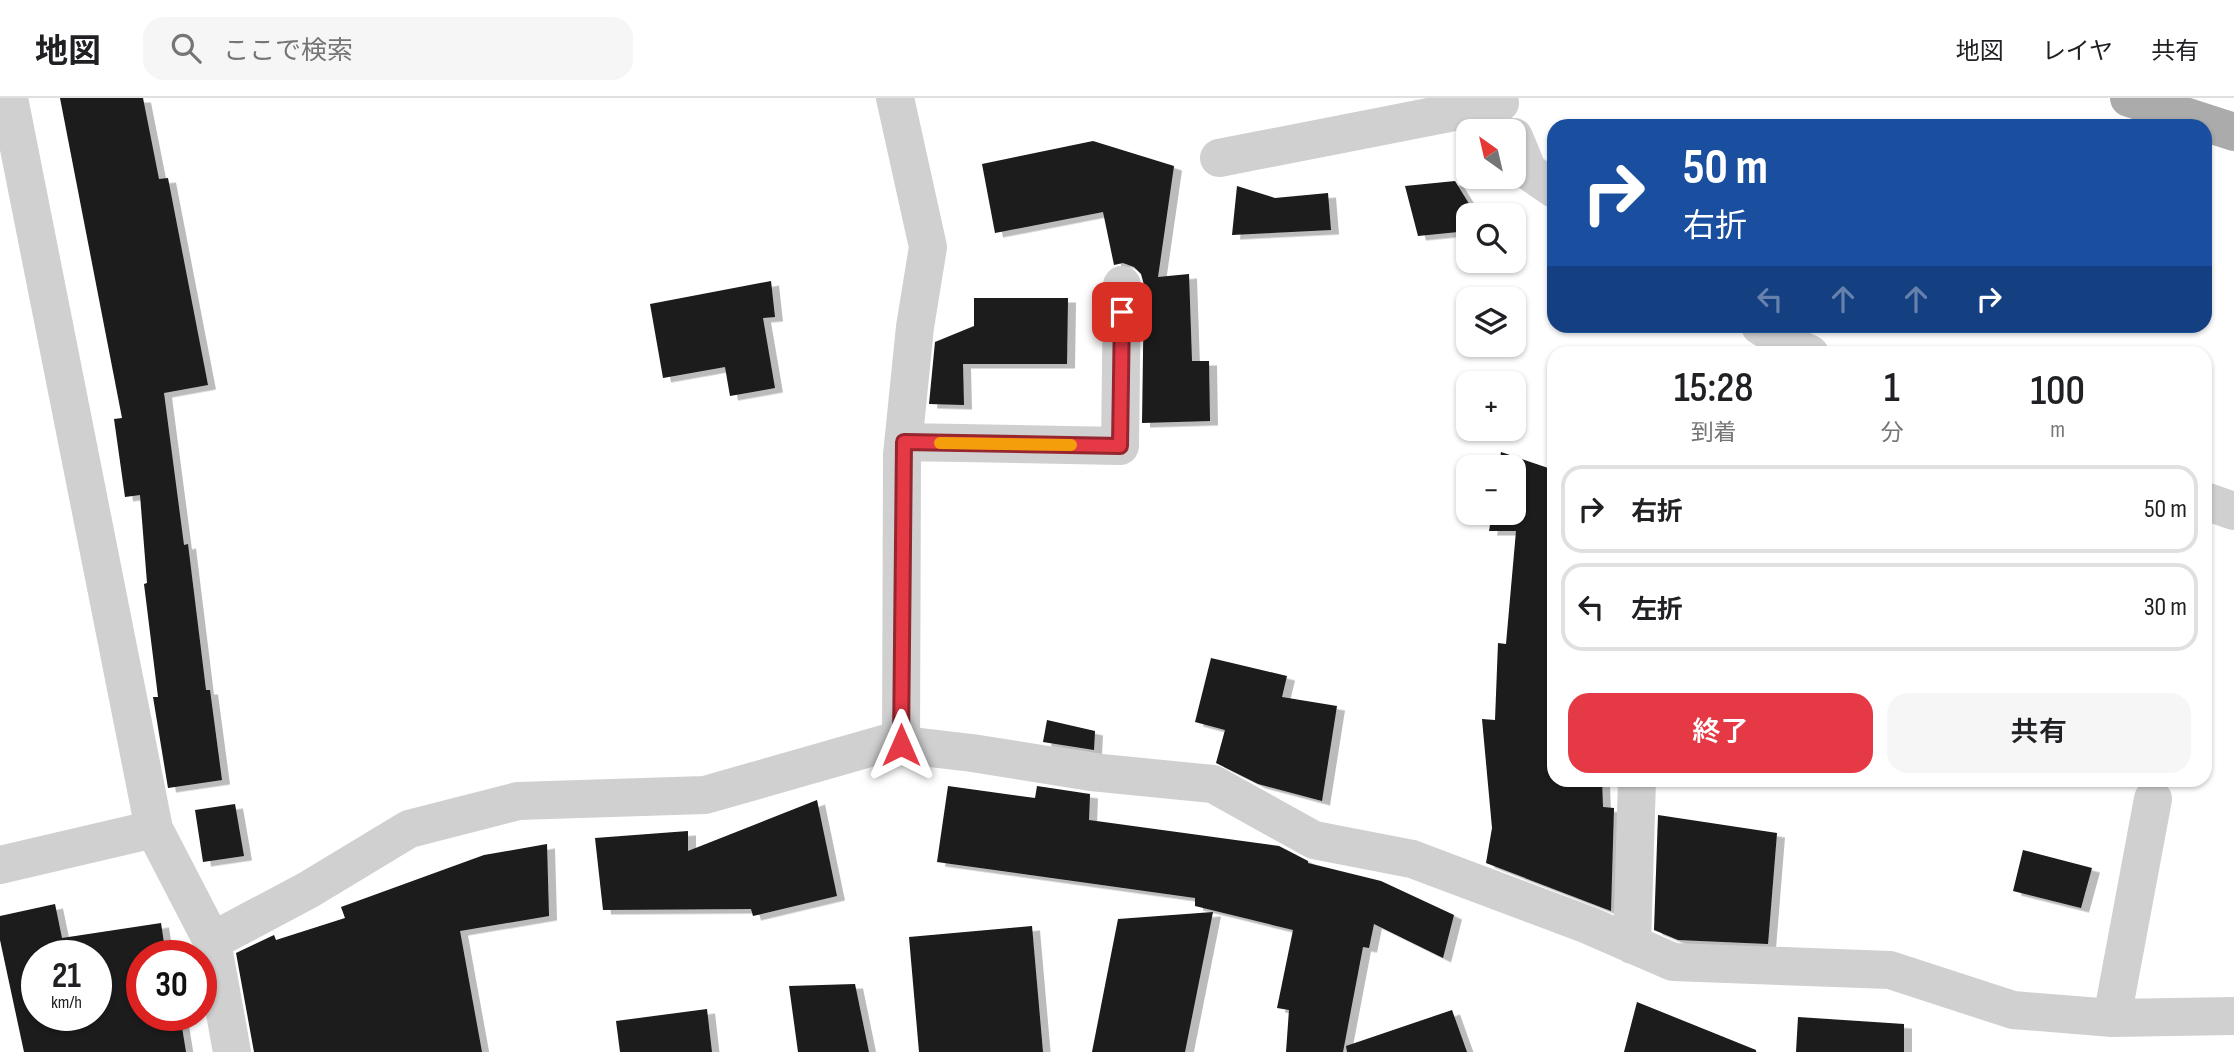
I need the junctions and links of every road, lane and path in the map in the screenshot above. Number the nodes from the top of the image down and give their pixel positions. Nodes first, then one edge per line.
1 (9, 98) edge
2 (895, 98) edge
3 (2129, 98) edge
4 (1506, 117) edge
5 (2194, 119) edge
6 (2212, 125) edge
7 (2234, 132) edge
8 (1219, 158) dead end
9 (1547, 184) edge
10 (1122, 285) dead end
11 (1772, 333) edge
12 (1793, 346) edge
13 (904, 442) junction
14 (2212, 503) edge
15 (2234, 511) edge
16 (901, 745) junction
17 (1637, 787) edge
18 (2153, 799) dead end
19 (153, 829) junction
20 (0, 865) edge
21 (211, 940) edge
22 (214, 940) edge
23 (1632, 945) junction
24 (217, 969) edge
25 (2234, 1016) edge
26 (2112, 1018) junction
27 (232, 1052) edge

1 - 19 street
2 - 13 street
3 - 5 main road
4 - 8 street
4 - 9 street
6 - 7 main road
10 - 13 street
11 - 12 street
13 - 16 street
14 - 15 street
16 - 22 street
16 - 23 street
17 - 23 street
18 - 26 street
19 - 20 street
19 - 21 street
23 - 26 street
24 - 27 street
25 - 26 street

